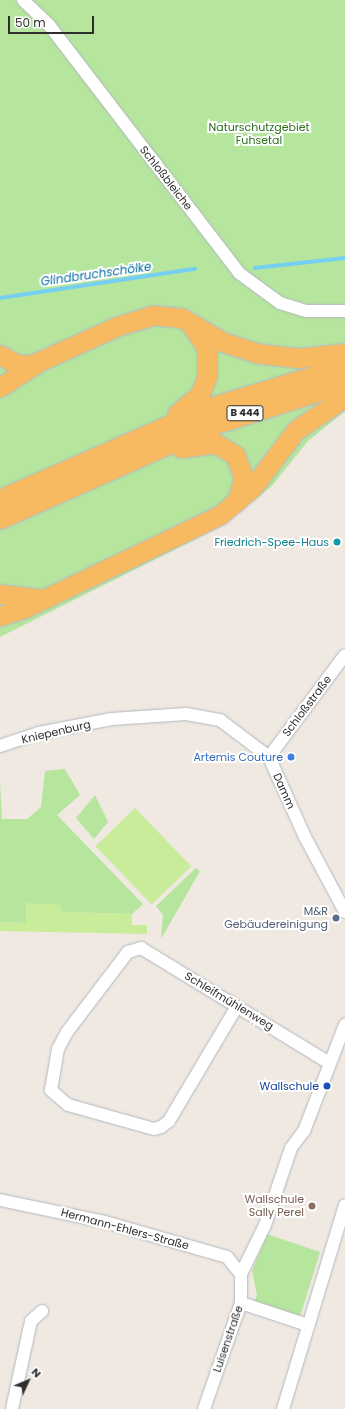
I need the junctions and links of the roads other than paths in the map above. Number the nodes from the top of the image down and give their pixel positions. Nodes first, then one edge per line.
1 (22, 0) edge
2 (341, 311) edge
3 (182, 318) junction
4 (345, 353) edge
5 (0, 355) edge
6 (345, 366) edge
7 (10, 374) edge
8 (345, 383) edge
9 (345, 397) edge
10 (160, 428) junction
11 (148, 452) junction
12 (0, 499) edge
13 (232, 507) junction
14 (0, 518) edge
15 (0, 594) edge
16 (42, 599) junction
17 (0, 616) edge
18 (345, 655) edge
19 (112, 719) joint
20 (0, 746) edge
21 (269, 756) junction
22 (345, 912) edge
23 (236, 1008) junction
24 (345, 1025) edge
25 (328, 1062) junction
26 (0, 1200) edge
27 (345, 1205) edge
28 (241, 1274) junction
29 (241, 1303) junction
30 (42, 1311) dead end
31 (308, 1325) junction
32 (12, 1409) edge
33 (204, 1409) edge
34 (283, 1409) edge

1 - 2 street, Schloßbleiche
3 - 4 highway
3 - 7 highway
3 - 10 highway
5 - 7 highway
6 - 10 highway, B 444
8 - 11 highway, B 444
9 - 13 highway
10 - 12 highway, B 444
11 - 13 highway
11 - 14 highway, B 444
13 - 16 highway
15 - 16 highway
16 - 17 highway
18 - 21 street, Schloßstraße
19 - 20 street, Kniepenburg
19 - 21 street, Damm
21 - 22 street, Damm
23 - 23 street, Schleifmühlenweg
23 - 25 street, Schleifmühlenweg
24 - 25 street, Luisenstraße
25 - 28 street, Luisenstraße
26 - 28 street, Hermann-Ehlers-Straße
27 - 31 street
28 - 29 street, Luisenstraße
29 - 31 street
29 - 33 street, Luisenstraße
30 - 32 street
31 - 34 street

